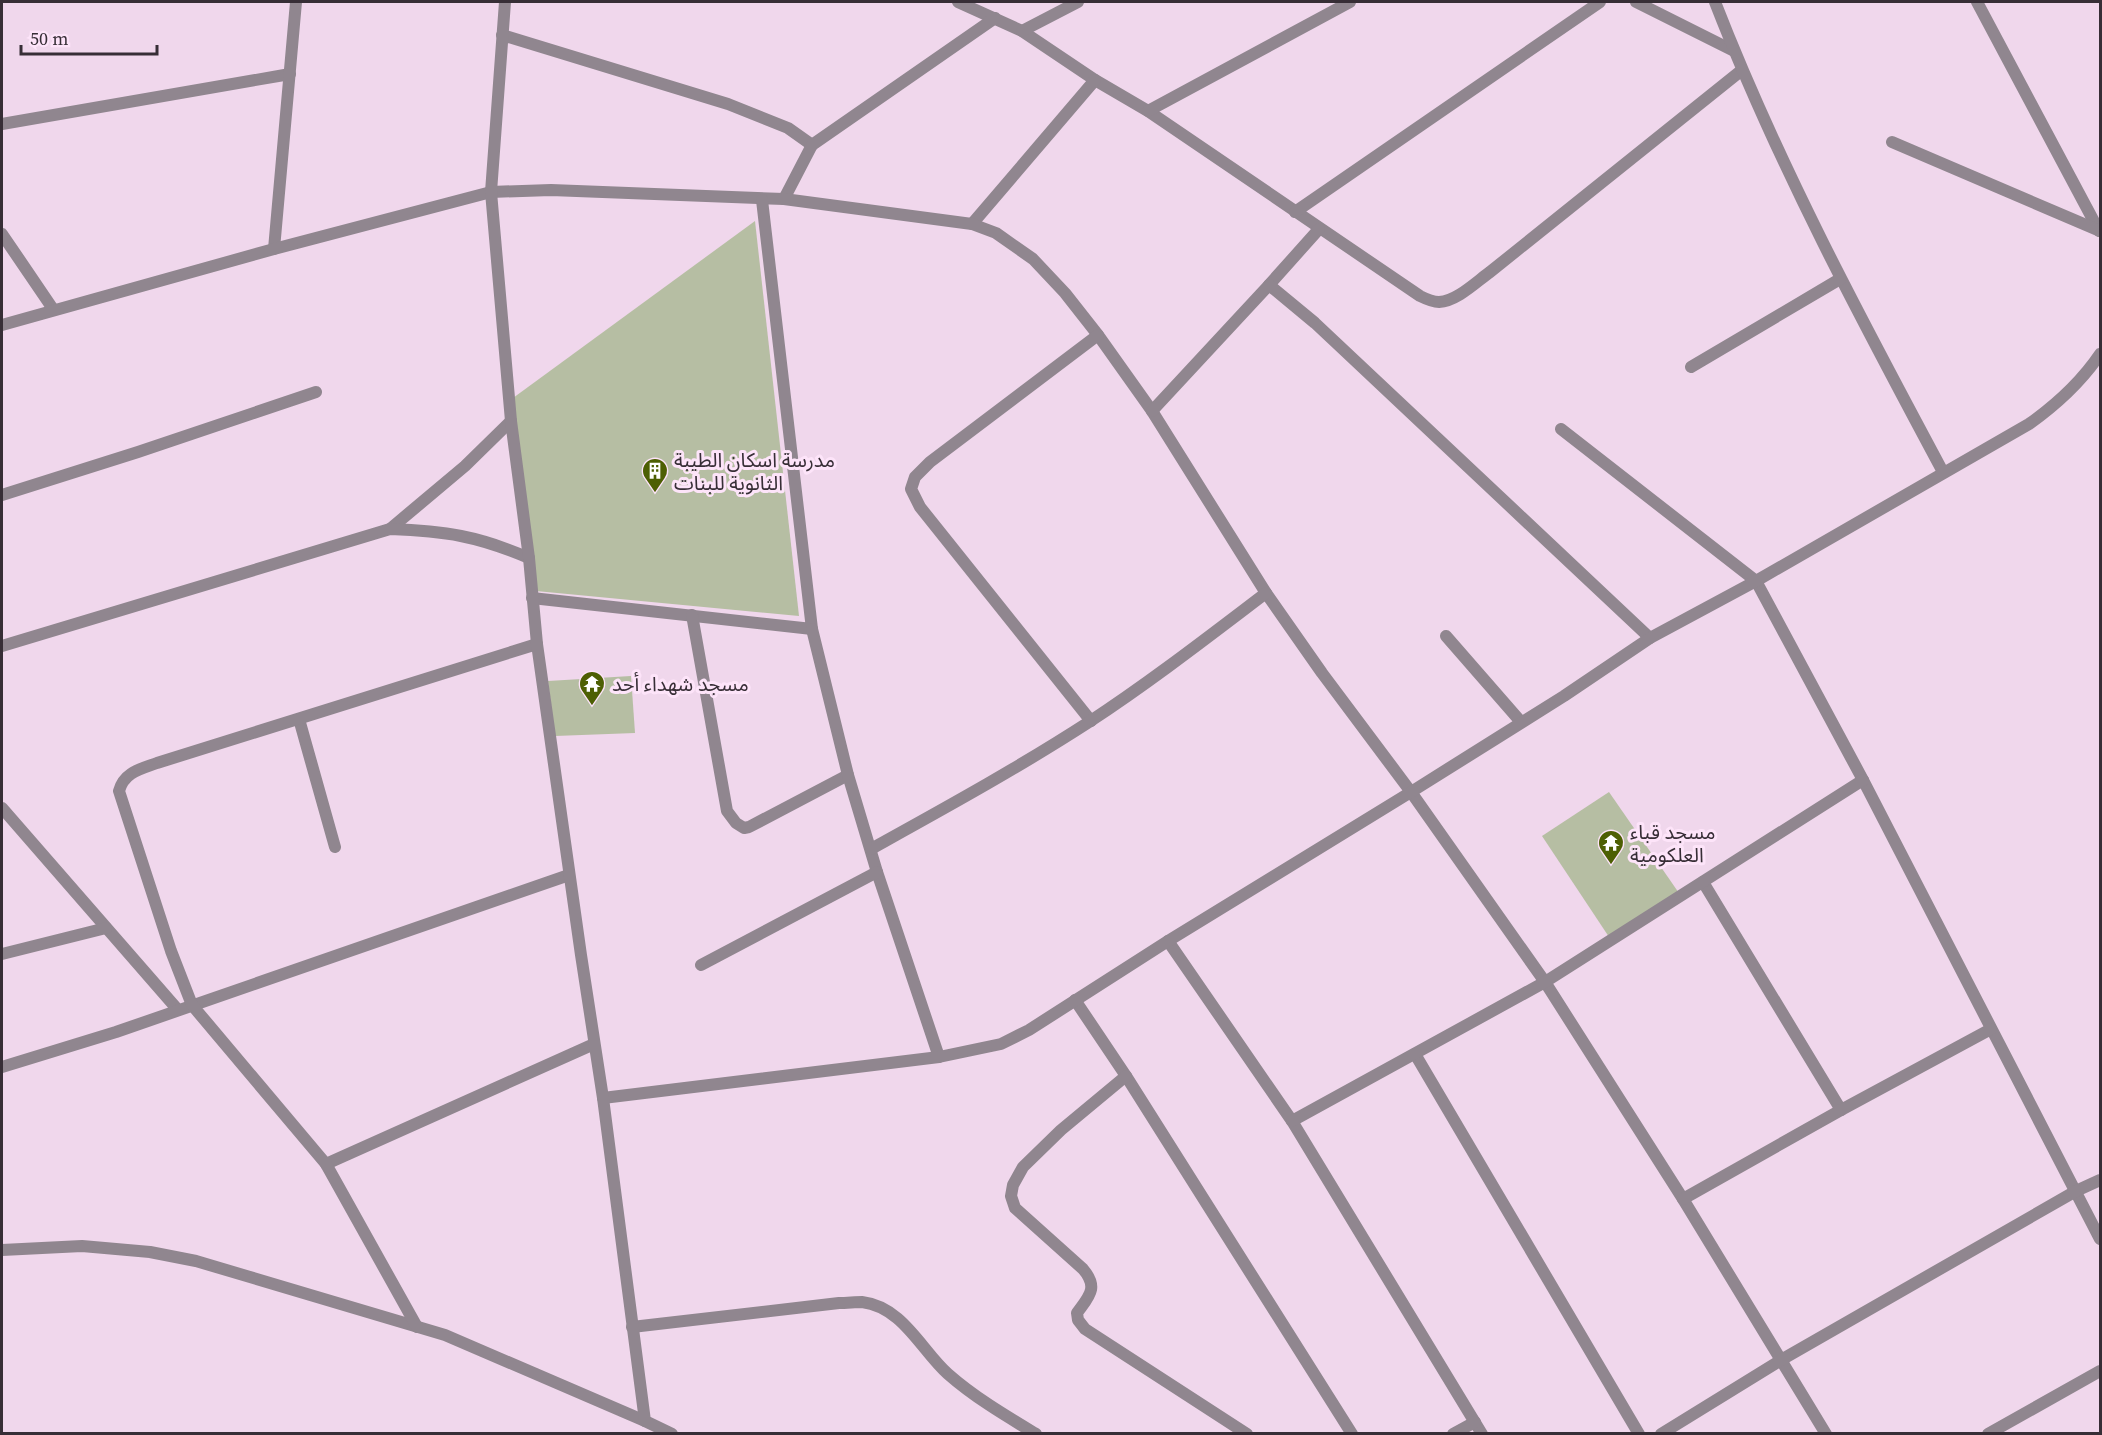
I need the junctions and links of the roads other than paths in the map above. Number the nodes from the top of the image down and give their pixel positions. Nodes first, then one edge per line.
1 (296, 2) edge
2 (505, 2) edge
3 (958, 2) edge
4 (1078, 2) edge
5 (1350, 2) edge
6 (1600, 2) edge
7 (1636, 2) edge
8 (1715, 2) edge
9 (1977, 2) edge
10 (995, 18) junction
11 (1022, 31) junction
12 (502, 35) junction
13 (1734, 51) junction
14 (1742, 70) junction
15 (290, 74) junction
16 (1095, 80) junction
17 (1148, 111) junction
18 (2, 124) edge
19 (1892, 142) dead end
20 (812, 145) junction
21 (491, 192) junction
22 (784, 199) junction
23 (762, 200) junction
24 (1295, 212) junction
25 (972, 224) junction
26 (1319, 229) junction
27 (2100, 231) edge
28 (2, 234) edge
29 (274, 249) junction
30 (1840, 279) junction
31 (1269, 285) junction
32 (53, 309) junction
33 (2, 325) edge
34 (1098, 335) junction
35 (2100, 354) edge
36 (1690, 367) dead end
37 (315, 392) dead end
38 (1152, 411) junction
39 (511, 421) junction
40 (1561, 429) dead end
41 (1943, 472) junction
42 (2, 495) edge
43 (390, 529) junction
44 (528, 558) junction
45 (1756, 581) junction
46 (1266, 593) junction
47 (532, 598) junction
48 (692, 615) junction
49 (812, 629) junction
50 (1446, 636) dead end
51 (1650, 638) junction
52 (537, 644) junction
53 (2, 646) edge
54 (299, 719) junction
55 (1091, 721) junction
56 (1521, 722) junction
57 (848, 775) junction
58 (1863, 780) junction
59 (1411, 792) junction
60 (2, 808) edge
61 (335, 847) dead end
62 (871, 849) junction
63 (878, 872) junction
64 (569, 875) junction
65 (1703, 882) junction
66 (106, 928) junction
67 (1168, 941) junction
68 (2, 954) edge
69 (701, 965) dead end
70 (1545, 982) junction
71 (1075, 1000) junction
72 (192, 1005) junction
73 (178, 1010) junction
74 (1991, 1029) junction
75 (594, 1044) junction
76 (1415, 1054) junction
77 (939, 1057) junction
78 (2, 1067) edge
79 (1126, 1076) junction
80 (603, 1098) junction
81 (1841, 1110) junction
82 (1292, 1121) junction
83 (326, 1164) junction
84 (2100, 1180) edge
85 (2076, 1191) junction
86 (1683, 1199) junction
87 (2100, 1239) edge
88 (2, 1250) edge
89 (417, 1327) junction
90 (632, 1327) junction
91 (1781, 1360) junction
92 (2100, 1371) edge
93 (645, 1421) junction
94 (1475, 1422) junction
95 (672, 1434) edge
96 (1036, 1434) edge
97 (1247, 1434) edge
98 (1352, 1434) edge
99 (1453, 1434) edge
100 (1482, 1434) edge
101 (1639, 1434) edge
102 (1661, 1434) edge
103 (1826, 1434) edge
104 (1988, 1434) edge

1 - 15 street
2 - 12 street
3 - 10 street
4 - 11 street
5 - 17 street
6 - 24 street
7 - 13 street
8 - 13 street
9 - 27 street
10 - 11 street
10 - 20 street
11 - 16 street
12 - 20 street
12 - 21 street
13 - 14 street
14 - 26 street
14 - 30 street
15 - 18 street
15 - 29 street
16 - 17 street
16 - 25 street
17 - 24 street
19 - 27 street
20 - 22 street
21 - 23 street
21 - 29 street
21 - 39 street
22 - 23 street
22 - 25 street
23 - 49 street
24 - 26 street
25 - 34 street
26 - 31 street
28 - 32 street
29 - 32 street
30 - 36 street
30 - 41 street
31 - 38 street
31 - 51 street
32 - 33 street
34 - 38 street
34 - 55 street
35 - 41 street
37 - 42 street
38 - 46 street
39 - 43 street
39 - 44 street
40 - 45 street
41 - 45 street
43 - 44 street
43 - 53 street
44 - 47 street
45 - 51 street
45 - 58 street
46 - 55 street
46 - 59 street
47 - 48 street
47 - 52 street
48 - 49 street
48 - 57 street
49 - 57 street
50 - 56 street
51 - 56 street
52 - 54 street
52 - 64 street
54 - 61 street
54 - 72 street
55 - 62 street
56 - 59 street
57 - 62 street
58 - 65 street
58 - 74 street
59 - 67 street
59 - 70 street
60 - 66 street
62 - 63 street
63 - 69 street
63 - 77 street
64 - 72 street
64 - 75 street
65 - 70 street
65 - 81 street
66 - 68 street
66 - 73 street
67 - 71 street
67 - 82 street
70 - 76 street
70 - 86 street
71 - 77 street
71 - 79 street
72 - 73 street
72 - 83 street
73 - 78 street
74 - 81 street
74 - 85 street
75 - 80 street
75 - 83 street
76 - 82 street
76 - 101 street
77 - 80 street
79 - 97 street
79 - 98 street
80 - 90 street
81 - 86 street
82 - 94 street
83 - 89 street
84 - 85 street
85 - 87 street
85 - 91 street
86 - 91 street
88 - 89 street
89 - 93 street
90 - 93 street
90 - 96 street
91 - 102 street
91 - 103 street
92 - 104 street
93 - 95 street
94 - 99 street
94 - 100 street

